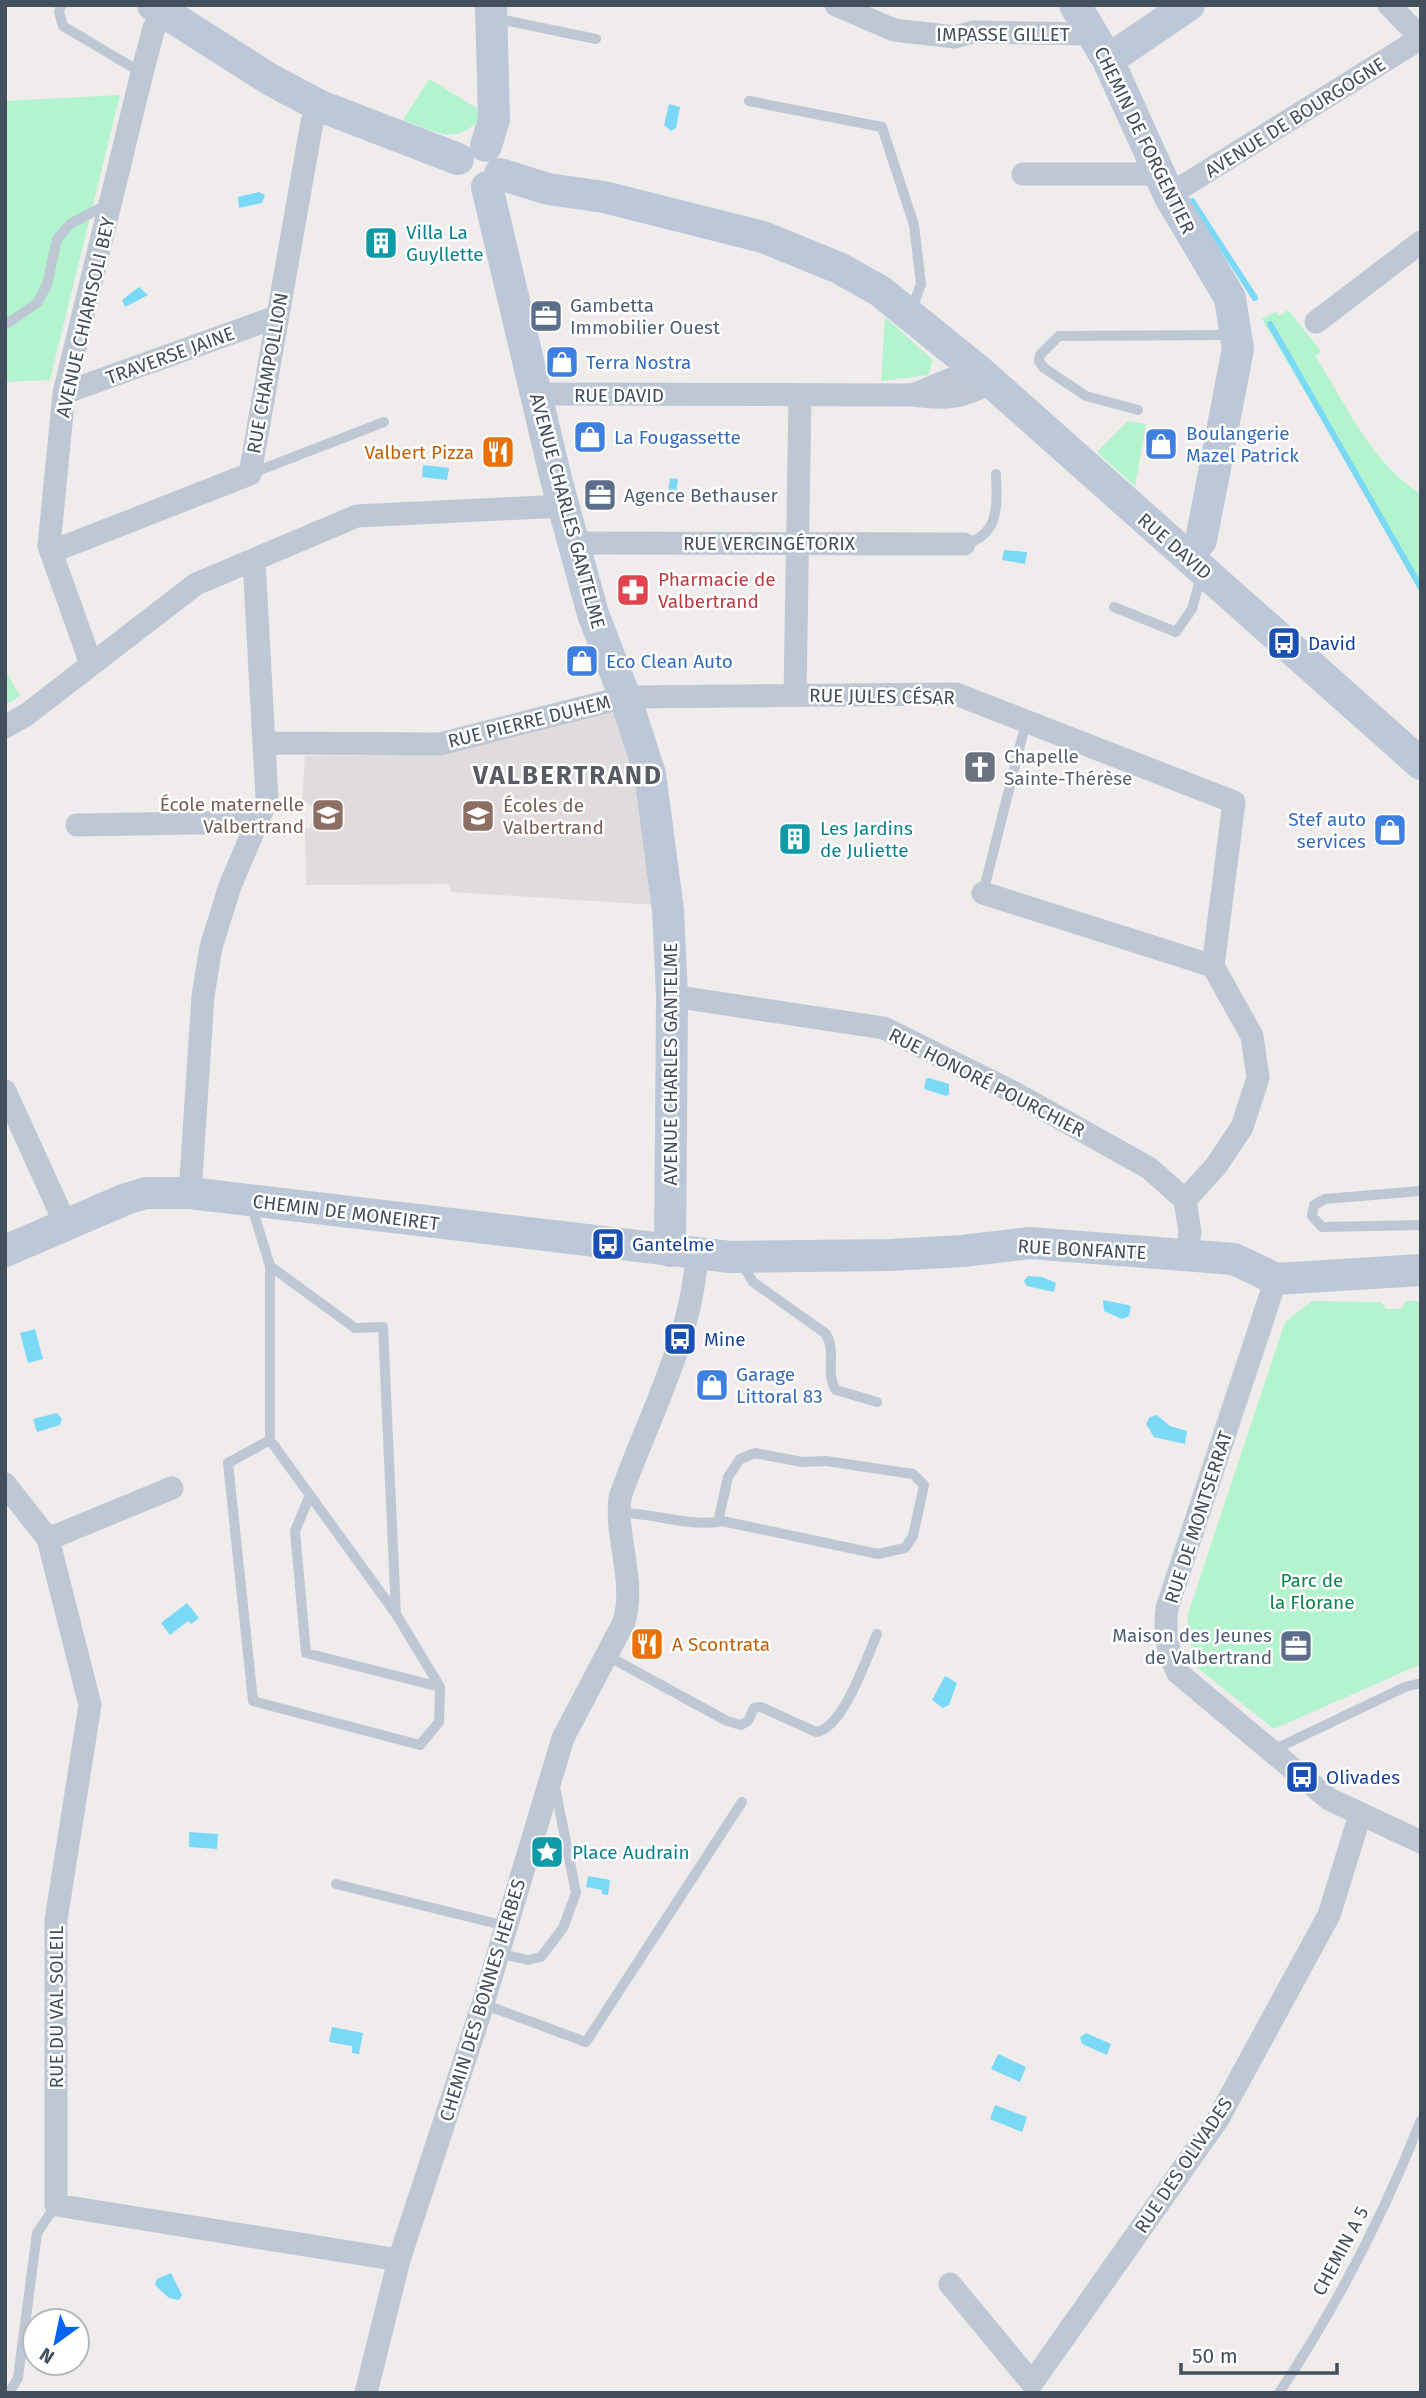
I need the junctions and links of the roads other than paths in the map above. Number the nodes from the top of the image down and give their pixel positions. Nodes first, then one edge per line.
1 (61, 5) edge
2 (836, 5) edge
3 (1075, 5) edge
4 (1189, 5) edge
5 (1389, 5) edge
6 (158, 9) edge
7 (491, 12) edge
8 (596, 39) dead end
9 (1100, 47) junction
10 (142, 73) junction
11 (749, 101) dead end
12 (320, 106) junction
13 (483, 167) junction
14 (1023, 174) dead end
15 (1163, 184) junction
16 (110, 202) junction
17 (1421, 242) edge
18 (910, 315) junction
19 (276, 317) junction
20 (1316, 322) dead end
21 (5, 326) edge
22 (1238, 336) junction
23 (942, 339) junction
24 (986, 377) junction
25 (938, 384) junction
26 (64, 393) junction
27 (536, 394) junction
28 (800, 396) junction
29 (912, 396) junction
30 (1138, 410) dead end
31 (384, 422) dead end
32 (250, 474) junction
33 (996, 474) dead end
34 (564, 506) junction
35 (798, 542) junction
36 (574, 543) junction
37 (964, 544) joint
38 (51, 552) junction
39 (254, 561) junction
40 (1195, 563) junction
41 (1114, 607) dead end
42 (91, 664) junction
43 (795, 695) junction
44 (625, 697) junction
45 (1026, 722) junction
46 (5, 727) edge
47 (265, 743) junction
48 (1421, 764) edge
49 (258, 822) junction
50 (77, 825) dead end
51 (983, 893) joint
52 (1213, 966) junction
53 (673, 996) junction
54 (5, 1091) edge
55 (1421, 1191) edge
56 (190, 1193) junction
57 (1185, 1200) junction
58 (257, 1202) junction
59 (66, 1225) junction
60 (1421, 1225) edge
61 (5, 1251) edge
62 (683, 1253) junction
63 (1187, 1255) junction
64 (739, 1258) junction
65 (270, 1266) junction
66 (1421, 1270) edge
67 (1276, 1279) junction
68 (877, 1402) dead end
69 (270, 1440) junction
70 (5, 1484) edge
71 (172, 1488) dead end
72 (310, 1495) junction
73 (618, 1513) junction
74 (718, 1522) junction
75 (48, 1539) junction
76 (396, 1614) junction
77 (877, 1634) dead end
78 (604, 1654) junction
79 (1421, 1683) edge
80 (440, 1687) junction
81 (1271, 1751) junction
82 (551, 1777) junction
83 (742, 1802) dead end
84 (1360, 1815) junction
85 (1421, 1842) edge
86 (335, 1884) dead end
87 (506, 1926) junction
88 (498, 1953) junction
89 (483, 2004) junction
90 (1421, 2120) edge
91 (56, 2205) junction
92 (399, 2260) junction
93 (950, 2284) dead end
94 (9, 2393) edge
95 (366, 2393) edge
96 (1279, 2393) edge

1 - 10 lane
2 - 9 street, IMPASSE GILLET
3 - 9 main road, CHEMIN DE FORGENTIER
4 - 9 main road
5 - 15 street, AVENUE DE BOURGOGNE
6 - 10 street, AVENUE CHIARISOLI BEY
6 - 12 main road
7 - 8 lane
7 - 13 main road, AVENUE CHARLES GANTELME
9 - 15 main road, CHEMIN DE FORGENTIER
10 - 16 street, AVENUE CHIARISOLI BEY
11 - 18 lane
12 - 13 main road
12 - 19 street, RUE CHAMPOLLION
13 - 18 main road
13 - 27 main road, AVENUE CHARLES GANTELME
14 - 15 street
15 - 22 main road, CHEMIN DE FORGENTIER
16 - 21 lane
16 - 26 street, AVENUE CHIARISOLI BEY
17 - 20 street
18 - 23 main road
19 - 26 street, TRAVERSE JAINE
19 - 32 street, RUE CHAMPOLLION
22 - 30 lane
22 - 40 main road, CHEMIN DE FORGENTIER
23 - 24 main road
23 - 25 street
24 - 25 street, RUE DAVID
24 - 29 street, RUE DAVID
24 - 40 main road, RUE DAVID
25 - 29 street, RUE DAVID
26 - 38 street, AVENUE CHIARISOLI BEY
27 - 28 street, RUE DAVID
27 - 34 main road, AVENUE CHARLES GANTELME
28 - 29 street, RUE DAVID
28 - 35 street
31 - 32 lane
32 - 38 street, RUE CHAMPOLLION
33 - 37 lane
34 - 36 main road, AVENUE CHARLES GANTELME
34 - 39 street
35 - 36 street, RUE VERCINGÉTORIX
35 - 37 street, RUE VERCINGÉTORIX
35 - 43 street
36 - 44 main road, AVENUE CHARLES GANTELME
38 - 42 street, AVENUE CHIARISOLI BEY
39 - 42 street
39 - 47 street
40 - 41 lane
40 - 48 main road, RUE DAVID
42 - 46 street
43 - 44 street, RUE JULES CÉSAR
43 - 45 street, RUE JULES CÉSAR
44 - 47 street, RUE PIERRE DUHEM
44 - 53 main road, AVENUE CHARLES GANTELME
45 - 51 lane
45 - 52 street, RUE JULES CÉSAR
47 - 49 street
49 - 50 street
49 - 56 street
51 - 52 street
52 - 57 street
53 - 57 street, RUE HONORÉ POURCHIER
53 - 62 main road, AVENUE CHARLES GANTELME
54 - 59 street
55 - 60 lane
56 - 58 main road, CHEMIN DE MONEIRET
56 - 59 main road, CHEMIN DE MONEIRET
57 - 63 street
58 - 62 main road, CHEMIN DE MONEIRET
58 - 65 lane
59 - 61 main road, CHEMIN DE MONEIRET
62 - 64 main road, RUE BONFANTE
62 - 73 street, CHEMIN DES BONNES HERBES
63 - 64 main road, RUE BONFANTE
63 - 67 main road, RUE BONFANTE
64 - 68 lane
65 - 69 lane
65 - 76 lane
66 - 67 main road, RUE BONFANTE
67 - 81 street, RUE DE MONTSERRAT
69 - 72 lane
69 - 80 lane
70 - 75 street, RUE DU VAL SOLEIL
71 - 75 street
72 - 76 lane
72 - 80 lane
73 - 74 lane
73 - 78 street, CHEMIN DES BONNES HERBES
74 - 74 lane
75 - 91 street, RUE DU VAL SOLEIL
76 - 80 lane
77 - 78 lane
78 - 82 street, CHEMIN DES BONNES HERBES
79 - 81 lane
81 - 84 street, RUE DE MONTSERRAT
82 - 87 street, CHEMIN DES BONNES HERBES
82 - 88 lane
83 - 89 lane
84 - 85 street, RUE DE MONTSERRAT
84 - 93 street, RUE DES OLIVADES
86 - 87 lane
87 - 88 street, CHEMIN DES BONNES HERBES
88 - 89 street, CHEMIN DES BONNES HERBES
89 - 92 street, CHEMIN DES BONNES HERBES
90 - 96 lane, CHEMIN A 5
91 - 92 street
91 - 94 lane
92 - 95 street, CHEMIN DES BONNES HERBES

